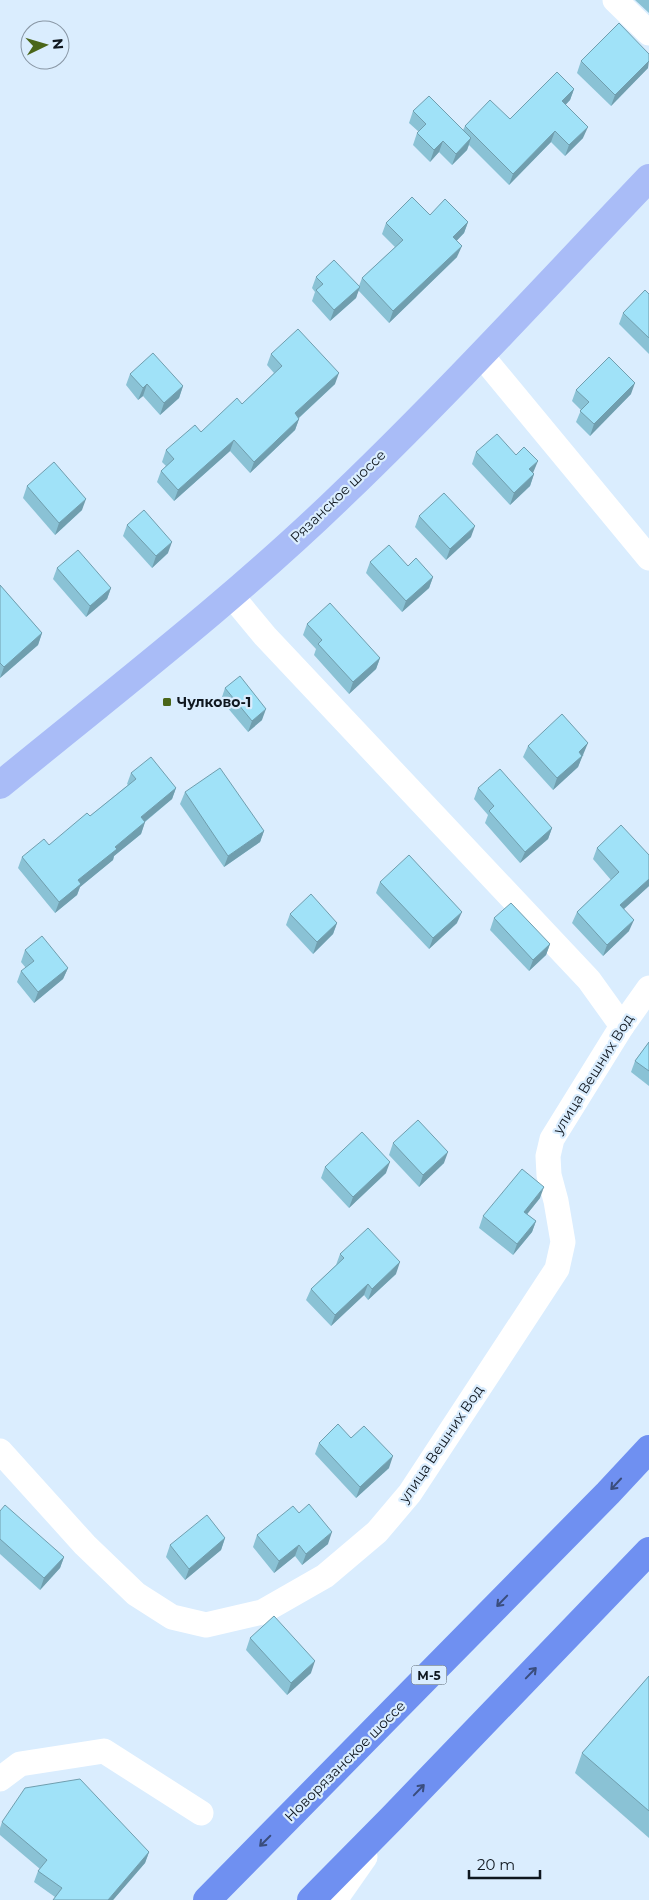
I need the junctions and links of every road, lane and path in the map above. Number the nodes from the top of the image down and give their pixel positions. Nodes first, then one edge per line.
1 (615, 0) edge
2 (649, 33) edge
3 (649, 178) edge
4 (481, 355) junction
5 (649, 558) edge
6 (231, 595) junction
7 (0, 785) edge
8 (649, 988) edge
9 (622, 1026) junction
10 (649, 1449) edge
11 (0, 1451) edge
12 (649, 1551) edge
13 (0, 1779) edge
14 (201, 1813) dead end
15 (392, 1818) junction
16 (207, 1900) edge
17 (311, 1900) edge
18 (335, 1900) edge

1 - 2 street
3 - 4 main road, Рязанское шоссе
4 - 5 street
4 - 6 main road, Рязанское шоссе
6 - 7 main road, Рязанское шоссе
6 - 9 street
8 - 9 street, улица Вешних Вод
9 - 11 street, улица Вешних Вод
10 -> 16 highway, Новорязанское шоссе / М-5
15 -> 12 highway
13 - 14 street
15 - 17 highway
15 - 18 street

